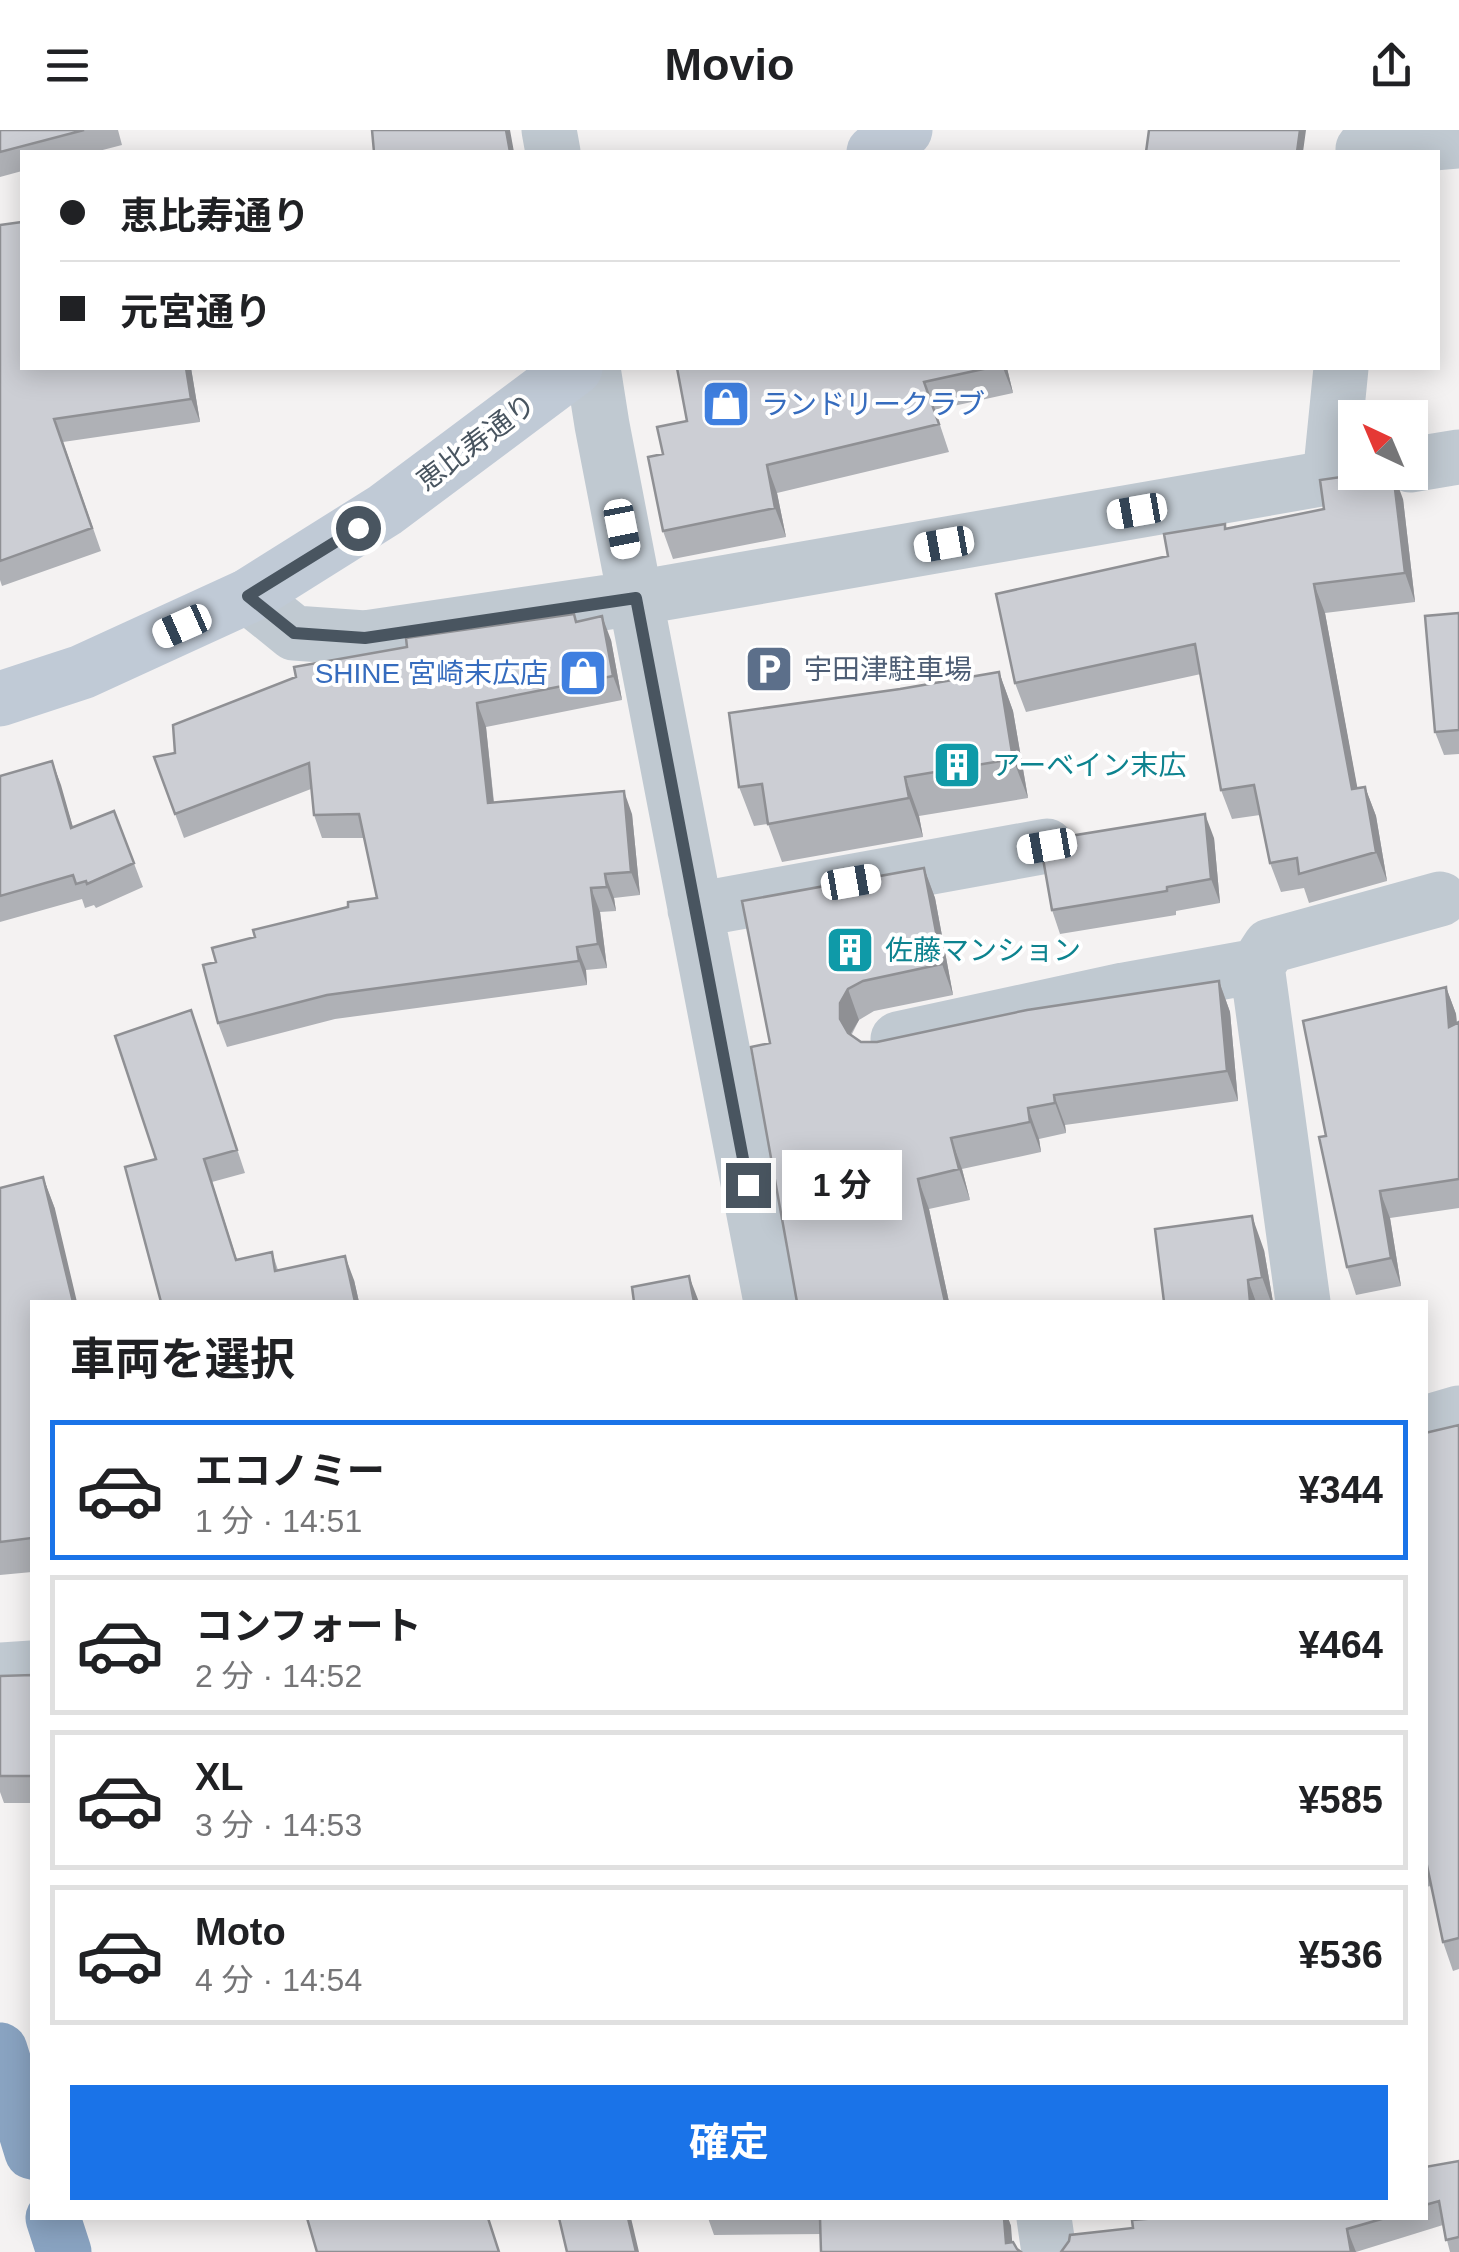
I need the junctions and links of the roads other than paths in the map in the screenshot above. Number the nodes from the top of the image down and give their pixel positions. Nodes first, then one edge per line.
1 (905, 130) edge
2 (1459, 141) edge
3 (1363, 144) edge
4 (877, 150) edge
5 (572, 370) edge
6 (593, 370) edge
7 (1341, 370) edge
8 (1342, 400) edge
9 (1459, 457) edge
10 (1428, 461) edge
11 (1338, 476) edge
12 (248, 596) junction
13 (636, 598) junction
14 (0, 698) edge
15 (1047, 846) edge
16 (1440, 899) dead end
17 (695, 910) junction
18 (1258, 966) junction
19 (881, 1042) edge
20 (771, 1300) edge
21 (1303, 1300) edge
22 (1459, 1413) edge
23 (1428, 1421) edge
24 (30, 1668) edge
25 (0, 1670) edge
26 (0, 2050) edge
27 (30, 2146) edge
28 (54, 2220) edge
29 (1044, 2220) edge
30 (64, 2252) edge
31 (1049, 2252) edge

1 - 4 street
2 - 3 street
5 - 12 street, 恵比寿通り
6 - 13 street
7 - 8 street
9 - 10 street
11 - 13 street
12 - 13 street
12 - 14 street, 恵比寿通り
13 - 17 street
15 - 17 street
16 - 18 street
17 - 20 street
18 - 19 street
18 - 21 street
22 - 23 street
24 - 25 street
26 - 27 highway
28 - 30 highway
29 - 31 street

